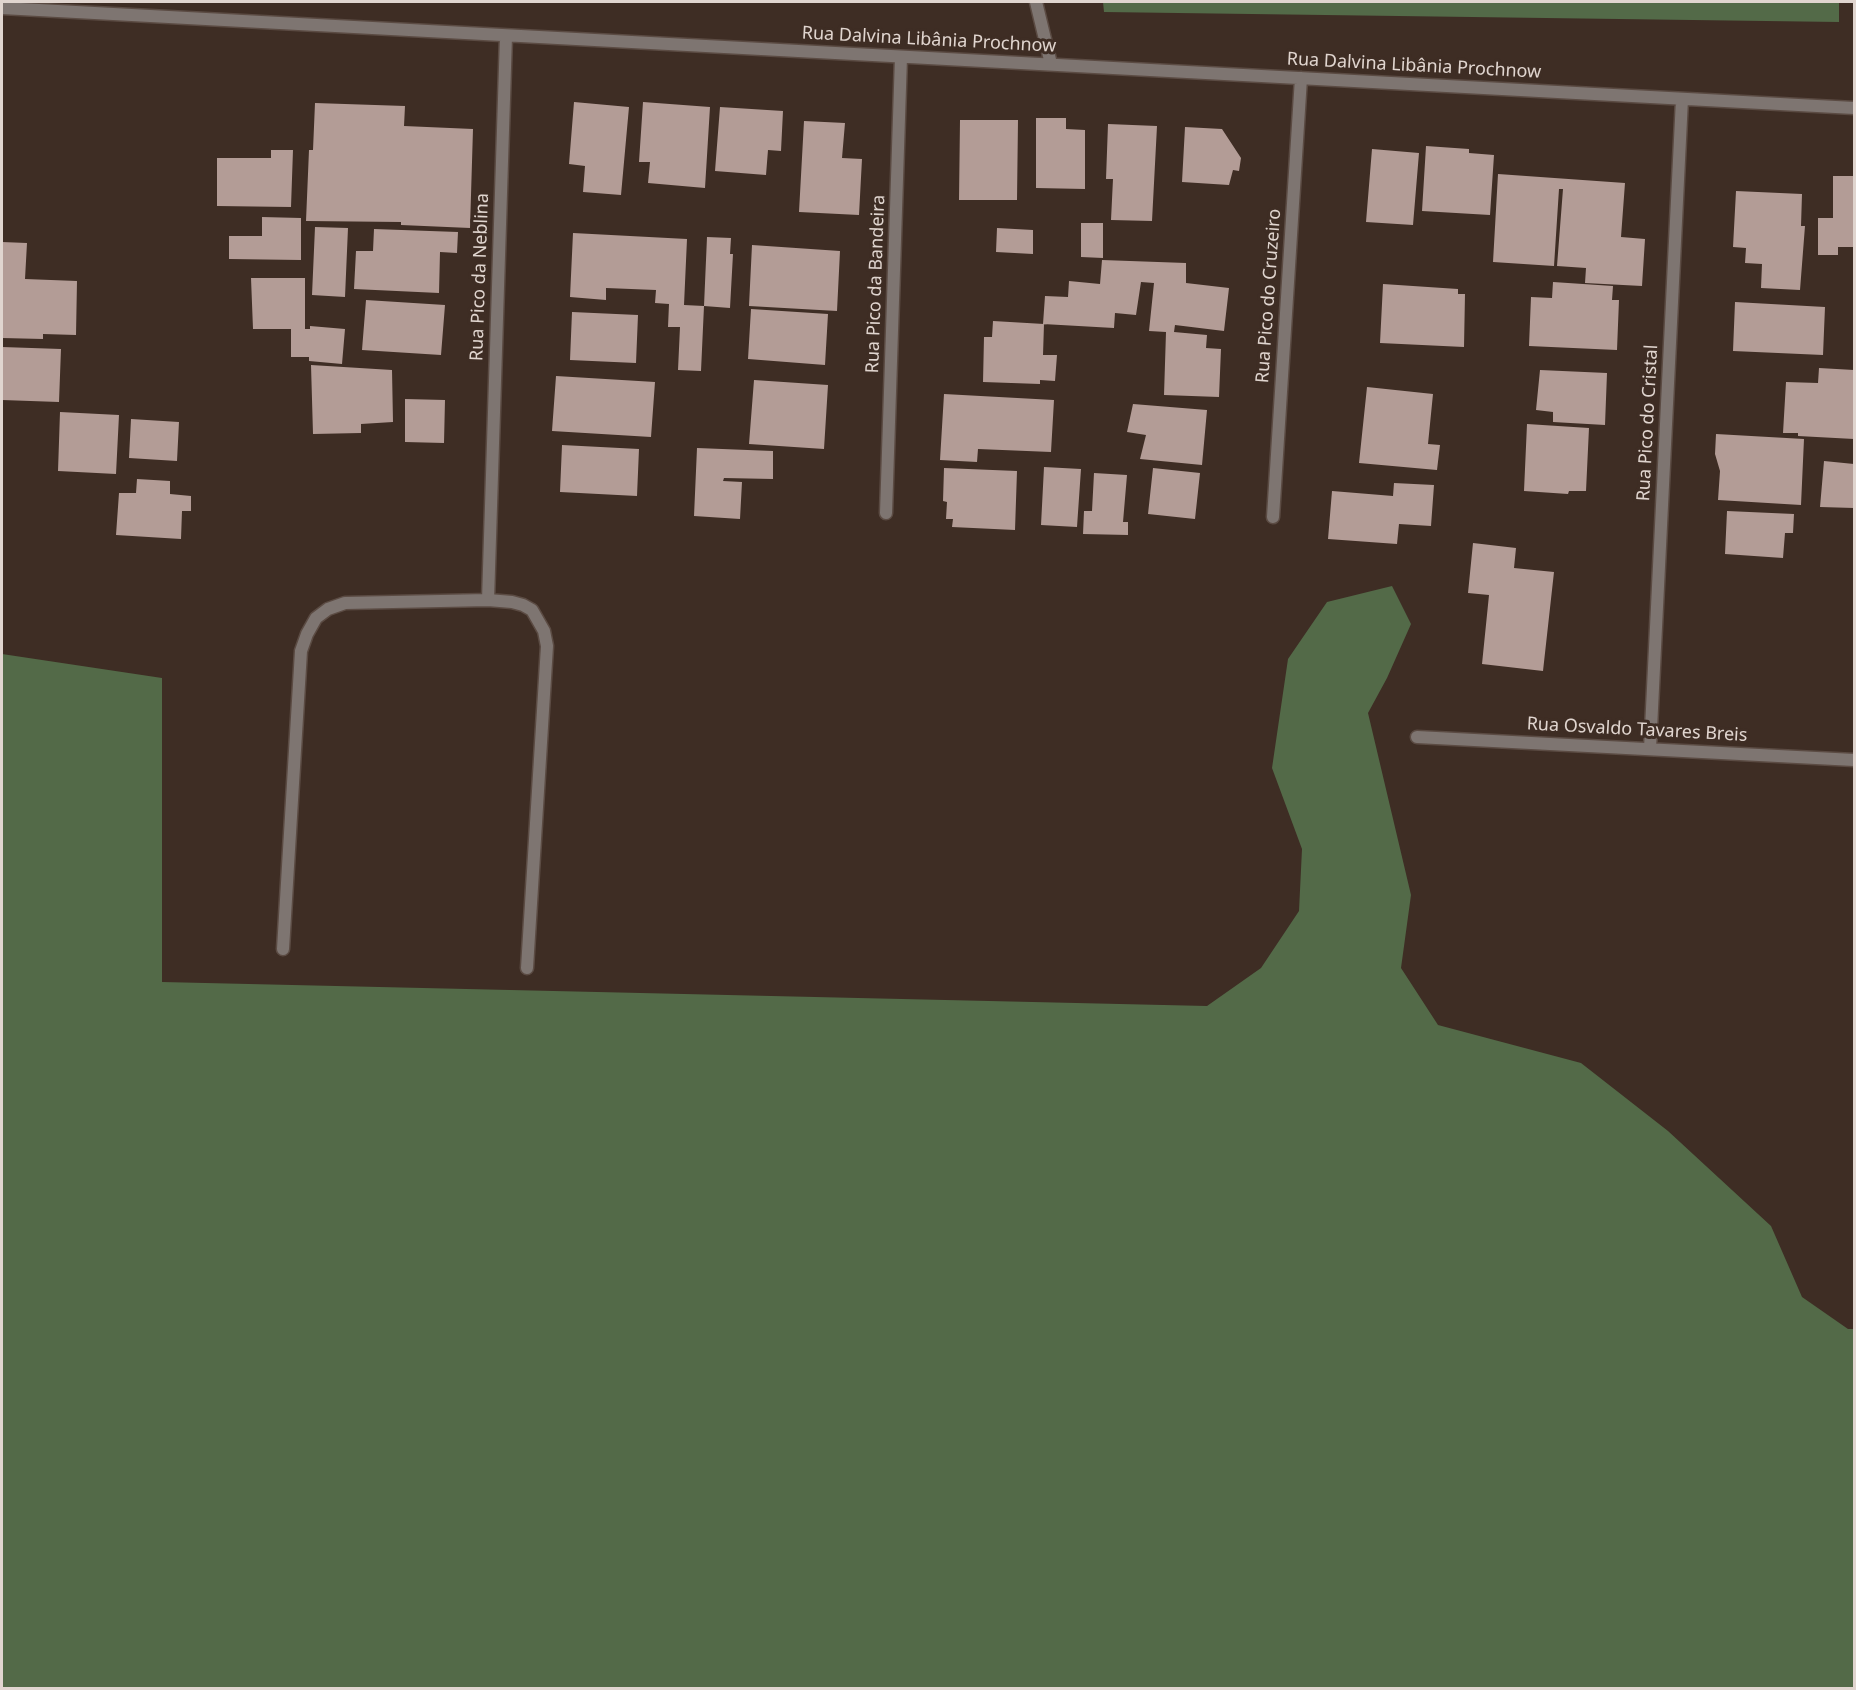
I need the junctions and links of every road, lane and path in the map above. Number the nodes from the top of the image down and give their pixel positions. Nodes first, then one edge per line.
1 (1036, 2) edge
2 (2, 8) edge
3 (506, 36) junction
4 (902, 57) junction
5 (1051, 64) junction
6 (1301, 78) junction
7 (1683, 99) junction
8 (1854, 108) edge
9 (886, 513) dead end
10 (1273, 517) dead end
11 (488, 600) junction
12 (1417, 736) dead end
13 (1650, 748) junction
14 (1854, 760) edge
15 (283, 949) dead end
16 (527, 968) dead end

1 - 5 street
2 - 3 street, Rua Dalvina Libânia Prochnow
3 - 4 street, Rua Dalvina Libânia Prochnow
3 - 11 street, Rua Pico da Neblina
4 - 5 street, Rua Dalvina Libânia Prochnow
4 - 9 street, Rua Pico da Bandeira
5 - 6 street, Rua Dalvina Libânia Prochnow
6 - 7 street, Rua Dalvina Libânia Prochnow
6 - 10 street, Rua Pico do Cruzeiro
7 - 8 street, Rua Dalvina Libânia Prochnow
7 - 13 street, Rua Pico do Cristal
11 - 15 street
11 - 16 street
12 - 13 street, Rua Osvaldo Tavares Breis
13 - 14 street, Rua Osvaldo Tavares Breis

